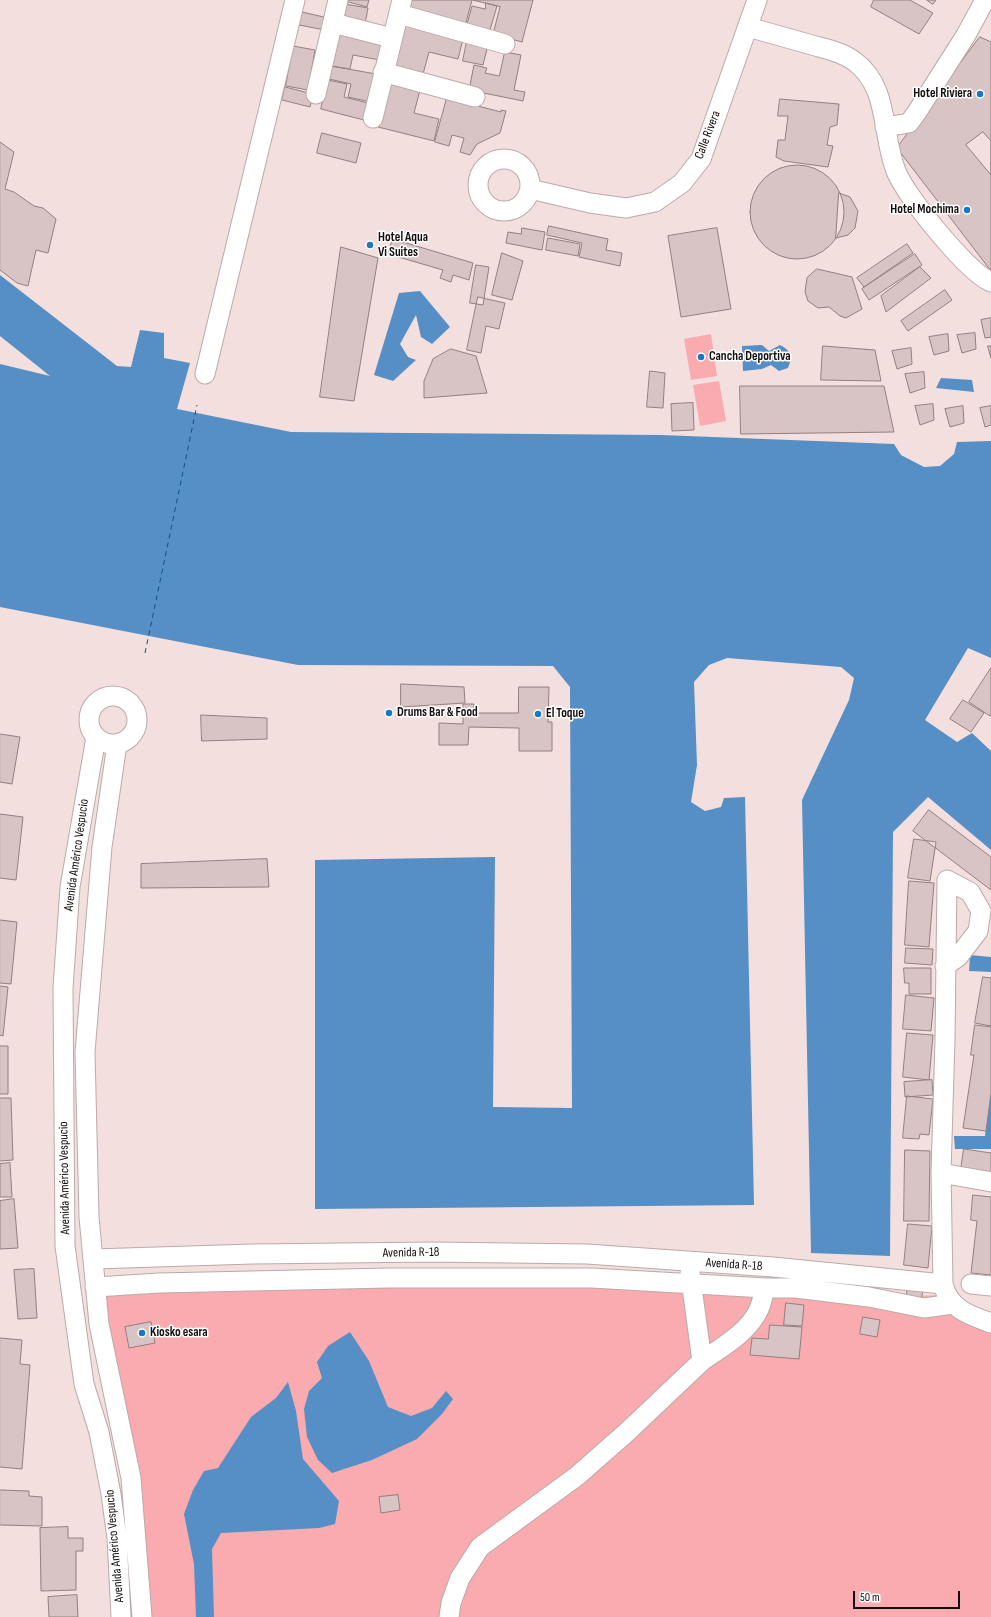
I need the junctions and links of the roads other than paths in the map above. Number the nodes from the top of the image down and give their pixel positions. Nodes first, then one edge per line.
1 (295, 0) edge
2 (338, 0) edge
3 (757, 0) edge
4 (985, 0) edge
5 (401, 7) edge
6 (333, 23) junction
7 (748, 27) junction
8 (392, 38) junction
9 (504, 44) dead end
10 (383, 72) junction
11 (316, 94) dead end
12 (475, 97) dead end
13 (373, 118) dead end
14 (885, 127) junction
15 (530, 189) dead end
16 (991, 282) edge
17 (205, 374) dead end
18 (96, 737) junction
19 (117, 744) junction
20 (945, 966) dead end
21 (941, 1173) junction
22 (991, 1182) edge
23 (93, 1259) junction
24 (689, 1262) junction
25 (773, 1267) junction
26 (692, 1284) junction
27 (944, 1284) junction
28 (971, 1284) dead end
29 (991, 1286) edge
30 (95, 1287) junction
31 (769, 1288) junction
32 (953, 1304) junction
33 (991, 1323) edge
34 (702, 1361) junction
35 (121, 1617) edge
36 (142, 1617) edge
37 (449, 1617) edge

1 - 17 street
2 - 6 street
3 - 7 street, Calle Rivera
4 - 14 street
5 - 8 street
5 - 9 street
6 - 8 street
6 - 11 street
7 - 14 street
7 - 15 street, Calle Rivera
8 - 10 street
10 - 12 street
10 - 13 street
14 - 16 street
18 - 19 street
18 - 19 street
18 - 35 street, Avenida Américo Vespucio
19 - 23 street, Avenida Américo Vespucio
20 - 21 street
21 - 22 street
21 - 27 street
23 - 24 street, Avenida R-18
23 - 30 street, Avenida Américo Vespucio
24 - 25 street, Avenida R-18
24 - 26 street
25 - 27 street
25 - 31 street, Avenida R-18
26 - 30 street, Avenida R-18
26 - 31 street, Avenida R-18
26 - 34 street
27 - 32 street
28 - 29 street
30 - 36 street, Avenida Américo Vespucio
31 - 32 street
31 - 34 street
32 - 33 street
34 - 37 street

